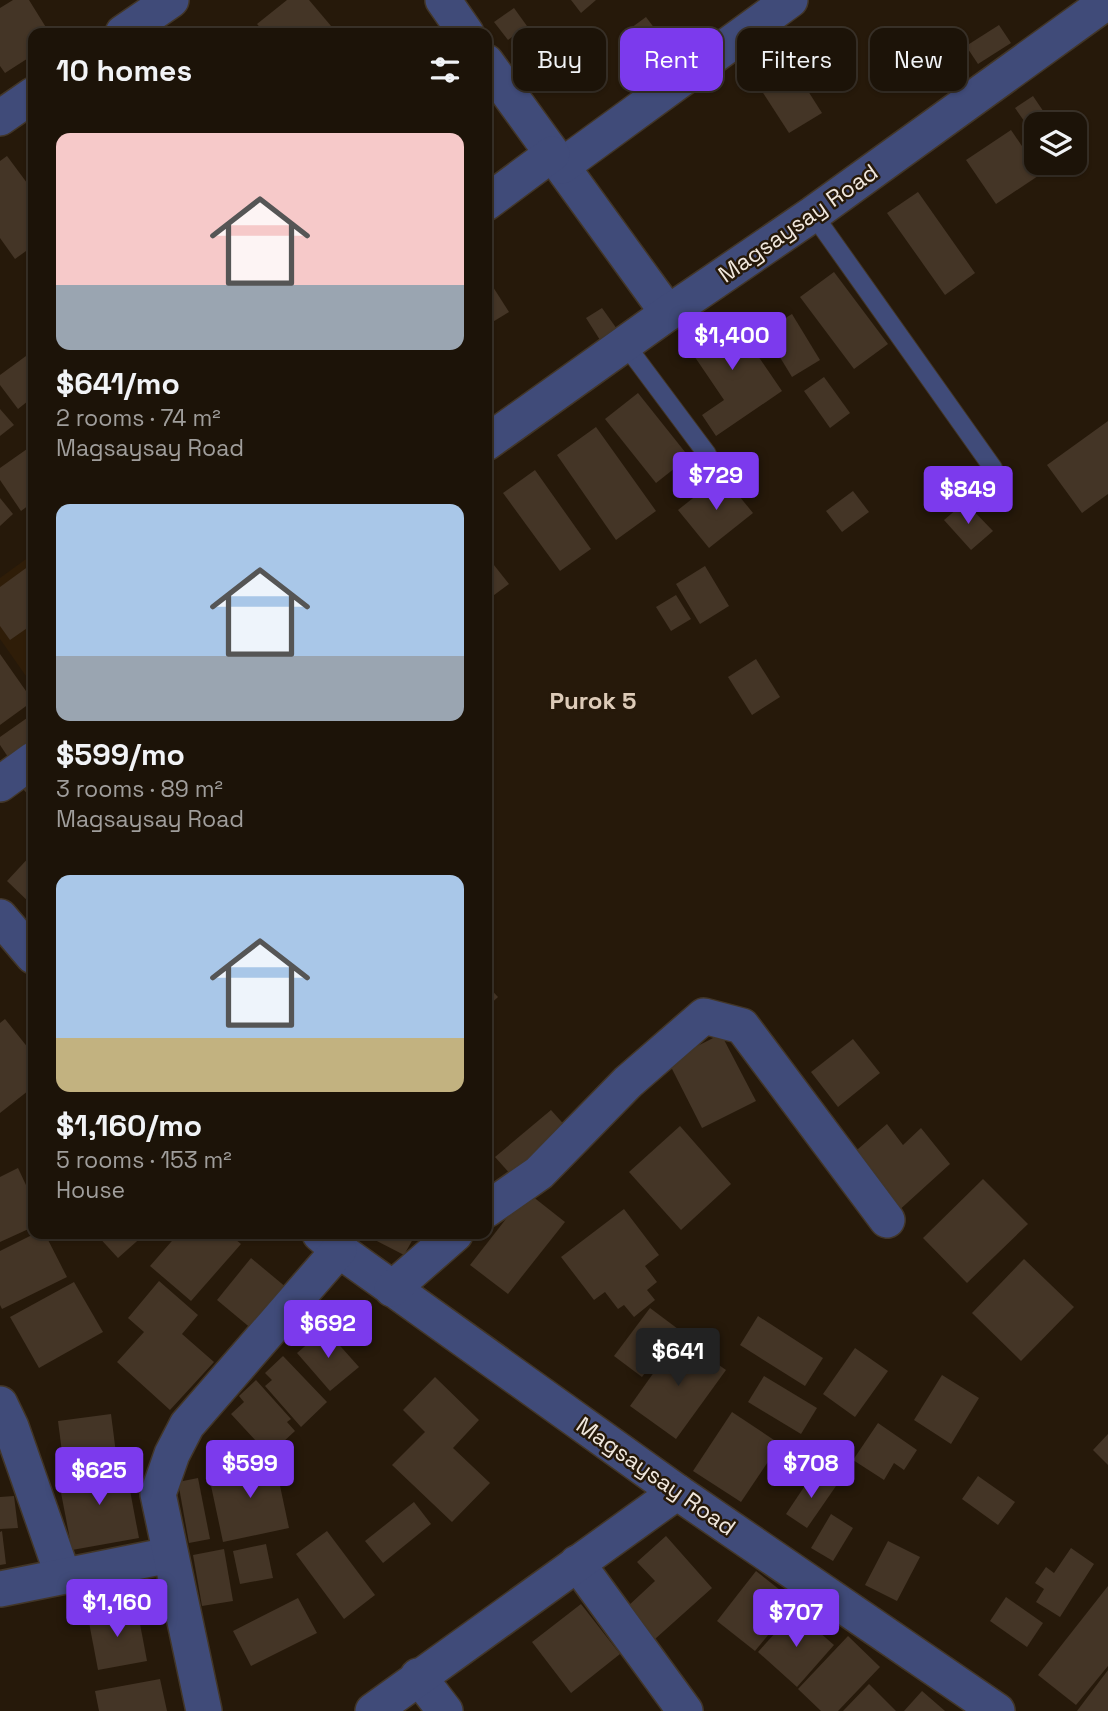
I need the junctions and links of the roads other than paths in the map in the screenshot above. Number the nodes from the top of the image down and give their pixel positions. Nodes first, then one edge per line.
1 (171, 0) edge
2 (790, 0) edge
3 (1108, 1) edge
4 (130, 28) edge
5 (492, 70) edge
6 (28, 98) edge
7 (0, 118) edge
8 (557, 160) junction
9 (492, 199) edge
10 (813, 214) junction
11 (668, 313) junction
12 (625, 344) junction
13 (492, 439) edge
14 (707, 454) dead end
15 (993, 468) dead end
16 (28, 764) edge
17 (0, 784) edge
18 (0, 917) edge
19 (28, 950) edge
20 (492, 1206) edge
21 (887, 1220) dead end
22 (449, 1239) edge
23 (330, 1242) edge
24 (393, 1289) junction
25 (0, 1404) edge
26 (677, 1492) junction
27 (170, 1555) junction
28 (577, 1563) junction
29 (63, 1576) junction
30 (0, 1589) edge
31 (418, 1676) junction
32 (204, 1711) edge
33 (373, 1711) edge
34 (445, 1711) edge
35 (685, 1711) edge
36 (997, 1711) edge

1 - 4 street
2 - 8 street
3 - 10 street, Magsaysay Road
5 - 8 street
6 - 7 street
8 - 9 street
8 - 11 street
10 - 11 street, Magsaysay Road
10 - 15 lane
11 - 12 street, Magsaysay Road
12 - 13 street, Magsaysay Road
12 - 14 lane
16 - 17 street
18 - 19 street
20 - 21 street
22 - 24 street
23 - 24 street, Magsaysay Road
23 - 27 street
24 - 26 street, Magsaysay Road
25 - 29 street
26 - 28 street
26 - 36 street, Magsaysay Road
27 - 29 street
27 - 32 street
28 - 31 street
28 - 35 street
29 - 30 street
31 - 33 street
31 - 34 street

